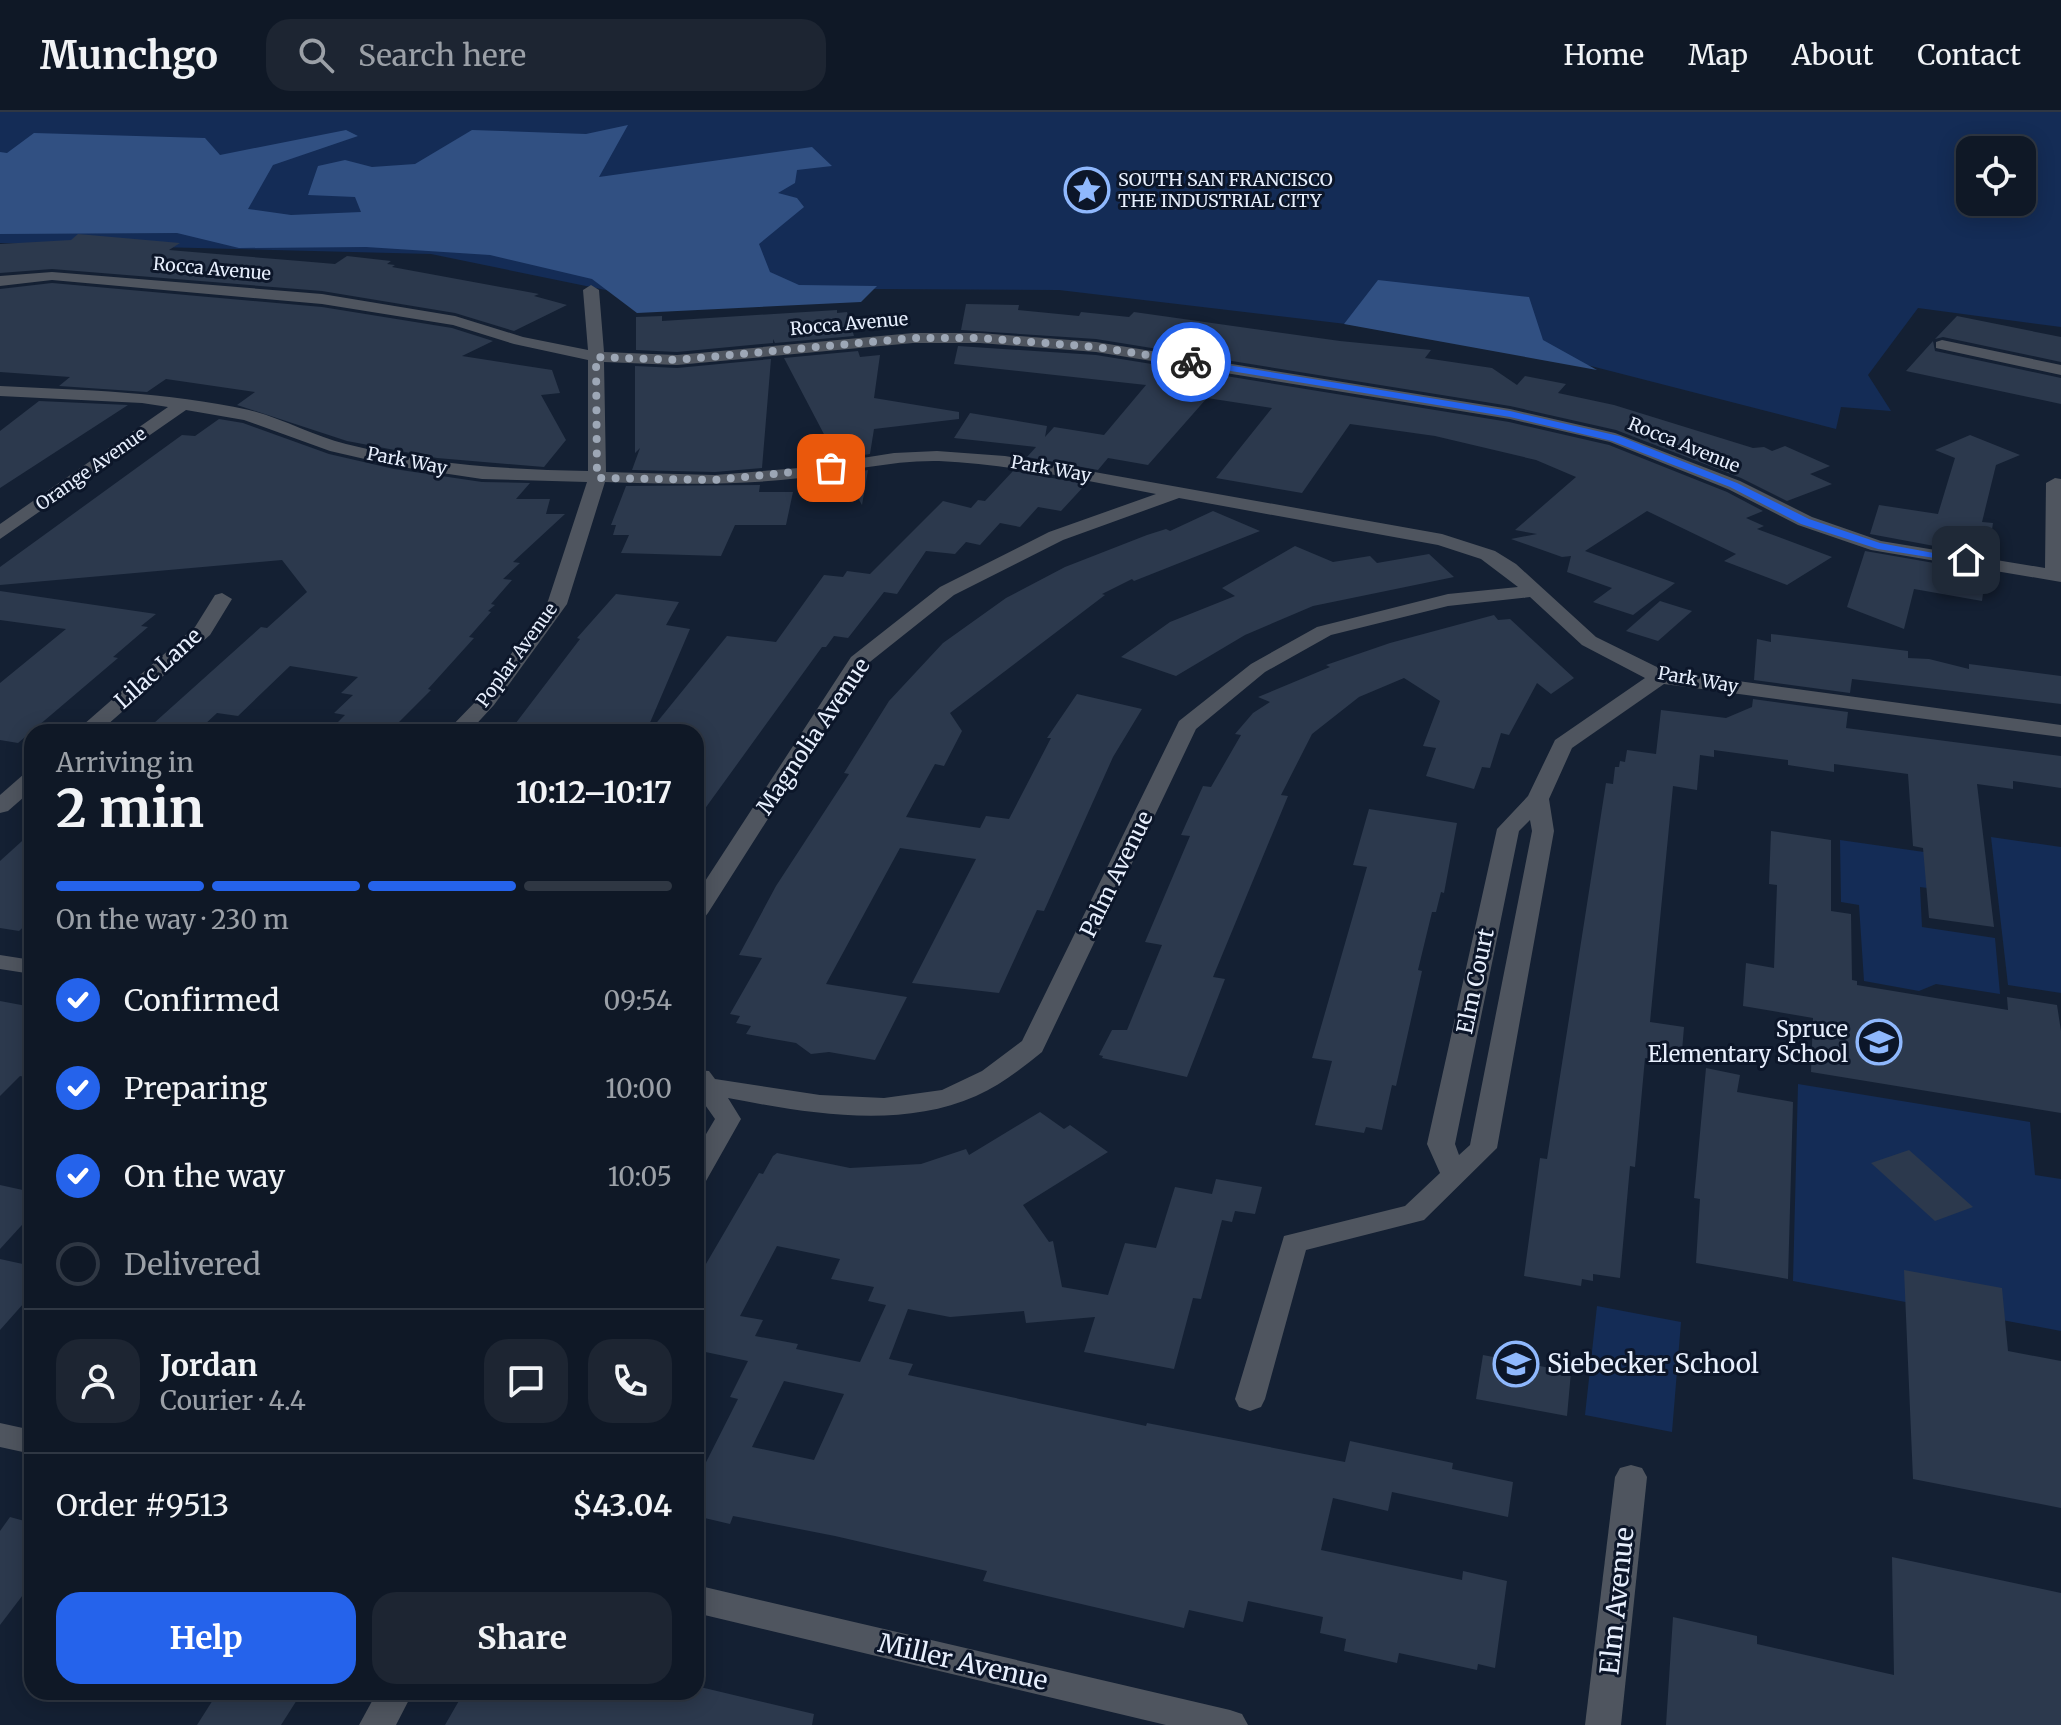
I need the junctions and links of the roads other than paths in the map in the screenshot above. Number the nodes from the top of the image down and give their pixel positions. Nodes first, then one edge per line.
1 (0, 281) edge
2 (591, 290) dead end
3 (1942, 345) dead end
4 (596, 357) junction
5 (2061, 370) edge
6 (0, 391) edge
7 (182, 405) junction
8 (597, 478) junction
9 (2055, 483) dead end
10 (1179, 492) junction
11 (0, 533) edge
12 (2058, 575) edge
13 (1534, 591) junction
14 (222, 599) dead end
15 (1660, 677) junction
16 (95, 724) edge
17 (465, 724) edge
18 (2061, 731) edge
19 (24, 786) edge
20 (1538, 799) junction
21 (0, 806) edge
22 (704, 901) edge
23 (0, 962) edge
24 (24, 966) edge
25 (704, 1082) edge
26 (704, 1088) edge
27 (704, 1160) edge
28 (1454, 1173) junction
29 (1250, 1399) dead end
30 (0, 1435) edge
31 (24, 1440) edge
32 (1631, 1477) dead end
33 (704, 1601) edge
34 (391, 1700) edge
35 (377, 1725) edge
36 (1230, 1725) edge
37 (1603, 1725) edge

1 - 4 street, Rocca Avenue
2 - 4 street, Poplar Avenue
3 - 5 street
4 - 8 street, Poplar Avenue
4 - 12 street, Rocca Avenue
6 - 7 street, Park Way
7 - 8 street, Park Way
7 - 11 street, Orange Avenue
8 - 10 street, Park Way
8 - 17 street, Poplar Avenue
9 - 12 street
10 - 13 street, Park Way
10 - 22 street, Magnolia Avenue
13 - 15 street, Park Way
13 - 25 street, Palm Avenue
14 - 16 street, Lilac Lane
15 - 18 street, Park Way
15 - 20 street, Elm Court
19 - 21 street
20 - 28 street, Elm Court
20 - 28 street, Elm Court
23 - 24 street
26 - 27 street
28 - 29 street, Elm Court
30 - 31 street
32 - 37 street, Elm Avenue
33 - 36 street, Miller Avenue
34 - 35 street

